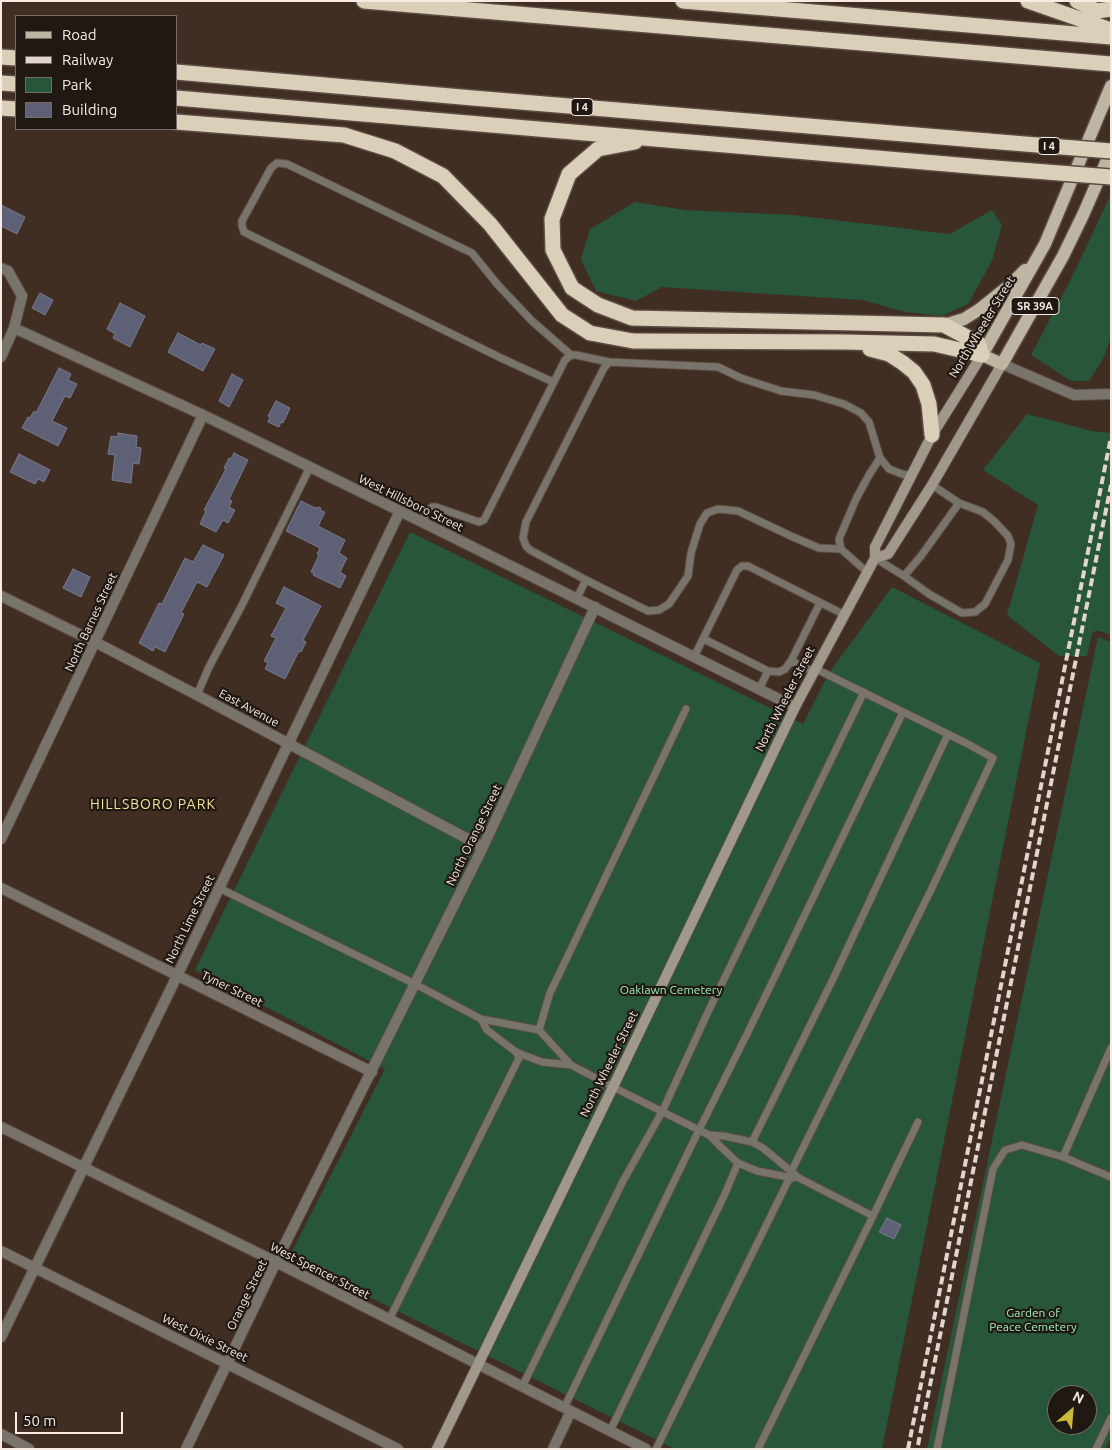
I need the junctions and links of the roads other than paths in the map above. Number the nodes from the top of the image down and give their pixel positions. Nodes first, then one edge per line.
1 (364, 1) edge
2 (683, 1) edge
3 (1028, 1) edge
4 (1077, 1) edge
5 (1106, 11) edge
6 (1111, 30) edge
7 (1111, 38) edge
8 (1, 57) edge
9 (15, 58) edge
10 (1111, 64) edge
11 (178, 72) edge
12 (1, 83) edge
13 (15, 84) edge
14 (1111, 86) edge
15 (178, 98) edge
16 (1, 108) edge
17 (15, 109) edge
18 (178, 122) edge
19 (656, 139) junction
20 (1111, 151) edge
21 (1111, 177) edge
22 (1039, 255) junction
23 (1, 268) edge
24 (944, 325) junction
25 (14, 328) junction
26 (844, 342) junction
27 (571, 355) junction
28 (982, 355) junction
29 (1, 357) edge
30 (609, 362) junction
31 (1002, 364) junction
32 (553, 382) junction
33 (1111, 394) edge
34 (203, 415) junction
35 (932, 434) junction
36 (880, 458) junction
37 (310, 467) junction
38 (912, 476) junction
39 (932, 485) junction
40 (959, 503) junction
41 (400, 511) junction
42 (422, 522) junction
43 (841, 550) junction
44 (875, 558) junction
45 (866, 576) junction
46 (904, 576) junction
47 (586, 580) junction
48 (1, 596) edge
49 (577, 598) junction
50 (820, 603) junction
51 (595, 607) junction
52 (844, 615) junction
53 (704, 639) junction
54 (95, 642) junction
55 (694, 656) junction
56 (791, 661) junction
57 (815, 670) junction
58 (768, 671) junction
59 (759, 689) junction
60 (864, 692) junction
61 (197, 695) junction
62 (795, 707) junction
63 (686, 709) dead end
64 (903, 712) junction
65 (948, 734) junction
66 (289, 743) junction
67 (1, 839) edge
68 (483, 847) junction
69 (1, 888) edge
70 (219, 888) junction
71 (177, 976) junction
72 (415, 984) junction
73 (481, 1019) junction
74 (539, 1030) junction
75 (1111, 1048) edge
76 (516, 1052) junction
77 (571, 1065) junction
78 (372, 1072) junction
79 (613, 1087) junction
80 (662, 1112) junction
81 (918, 1122) dead end
82 (1, 1127) edge
83 (699, 1130) junction
84 (709, 1135) junction
85 (752, 1142) junction
86 (1063, 1157) junction
87 (738, 1162) junction
88 (84, 1167) junction
89 (790, 1175) junction
90 (1111, 1177) edge
91 (873, 1216) junction
92 (1, 1251) edge
93 (276, 1262) junction
94 (35, 1268) junction
95 (389, 1320) junction
96 (1, 1337) edge
97 (228, 1364) junction
98 (478, 1365) junction
99 (522, 1386) junction
100 (568, 1409) junction
101 (1111, 1418) edge
102 (610, 1431) junction
103 (1, 1434) edge
104 (30, 1449) edge
105 (186, 1449) edge
106 (398, 1449) edge
107 (437, 1449) edge
108 (553, 1449) edge
109 (646, 1449) edge
110 (656, 1449) edge
111 (758, 1449) edge
112 (937, 1449) edge
113 (1096, 1449) edge

1 - 10 highway
2 - 7 highway
3 - 6 highway
4 - 5 highway
8 - 9 highway
11 - 20 highway, I 4, bridge
12 - 13 highway
14 - 22 main road, North Wheeler Street / SR 39A
15 - 19 highway
16 - 17 highway
18 - 26 highway
19 - 21 highway, bridge
19 - 24 highway
20 - 31 main road, North Wheeler Street / SR 39A
22 - 24 main road
22 - 28 main road, North Wheeler Street / SR 39A
23 - 25 street
24 - 28 highway
25 - 29 street
25 - 34 street, West Hillsboro Street
26 - 28 highway
26 - 35 highway
27 - 30 lane
27 - 32 lane
27 - 32 lane
28 - 31 main road
28 - 35 main road, North Wheeler Street / SR 39A
30 - 36 lane
30 - 47 lane
31 - 33 street
31 - 39 main road, North Wheeler Street / SR 39A
32 - 42 lane
34 - 37 street, West Hillsboro Street
34 - 54 street, North Barnes Street
35 - 38 main road, North Wheeler Street / SR 39A
36 - 38 lane
36 - 43 lane
37 - 41 street, West Hillsboro Street
37 - 61 lane
38 - 44 main road, North Wheeler Street / SR 39A
39 - 40 lane
39 - 44 main road, North Wheeler Street / SR 39A
40 - 46 lane
40 - 46 lane
41 - 42 street, West Hillsboro Street
41 - 66 street, North Lime Street
42 - 49 street, West Hillsboro Street
43 - 45 lane
43 - 47 lane
44 - 45 main road, North Wheeler Street / SR 39A
44 - 46 lane
45 - 52 main road, North Wheeler Street
47 - 49 lane
48 - 54 street, East Avenue
49 - 51 street, West Hillsboro Street
50 - 52 lane
50 - 53 lane
50 - 56 lane
51 - 55 street, West Hillsboro Street
51 - 68 street, North Orange Street
52 - 57 main road, North Wheeler Street
53 - 55 lane
53 - 58 lane
54 - 61 street, East Avenue
54 - 67 street, North Barnes Street
55 - 59 street, West Hillsboro Street
56 - 57 lane
56 - 58 lane
57 - 60 lane
57 - 62 main road, North Wheeler Street
58 - 59 lane
59 - 62 street, West Hillsboro Street
60 - 64 lane
60 - 80 lane
61 - 66 street, East Avenue
62 - 79 main road, North Wheeler Street
63 - 74 lane
64 - 65 lane
64 - 83 lane
65 - 85 lane
65 - 89 lane
66 - 68 street, East Avenue
66 - 70 street, North Lime Street
68 - 72 street, North Orange Street
69 - 71 street, Tyner Street
70 - 71 street, North Lime Street
70 - 72 lane
71 - 78 street, Tyner Street
71 - 88 street, North Lime Street
72 - 73 lane
72 - 78 street, North Orange Street
73 - 74 lane
73 - 76 lane
74 - 77 lane
75 - 86 lane
76 - 77 lane
76 - 95 lane
77 - 79 lane
78 - 93 street, Orange Street
79 - 80 lane
79 - 98 main road, North Wheeler Street
80 - 83 lane
80 - 99 lane
81 - 91 lane
82 - 88 street, West Spencer Street
83 - 84 lane
83 - 100 lane
84 - 85 lane
84 - 87 lane
85 - 89 lane
86 - 90 lane
86 - 112 lane
87 - 89 lane
87 - 102 lane
88 - 93 street, West Spencer Street
88 - 94 street, North Lime Street
89 - 91 lane
89 - 110 lane
91 - 111 lane
92 - 94 street, West Dixie Street
93 - 95 street, West Spencer Street
93 - 97 street, Orange Street
94 - 96 street, North Lime Street
94 - 97 street, West Dixie Street
95 - 98 street, West Spencer Street
97 - 105 street, Orange Street
97 - 106 street, West Dixie Street
98 - 99 street, West Spencer Street
98 - 107 main road, North Wheeler Street
99 - 100 street, West Spencer Street
100 - 102 street, West Spencer Street
100 - 108 street
101 - 113 lane
102 - 109 street, West Spencer Street
103 - 104 street

